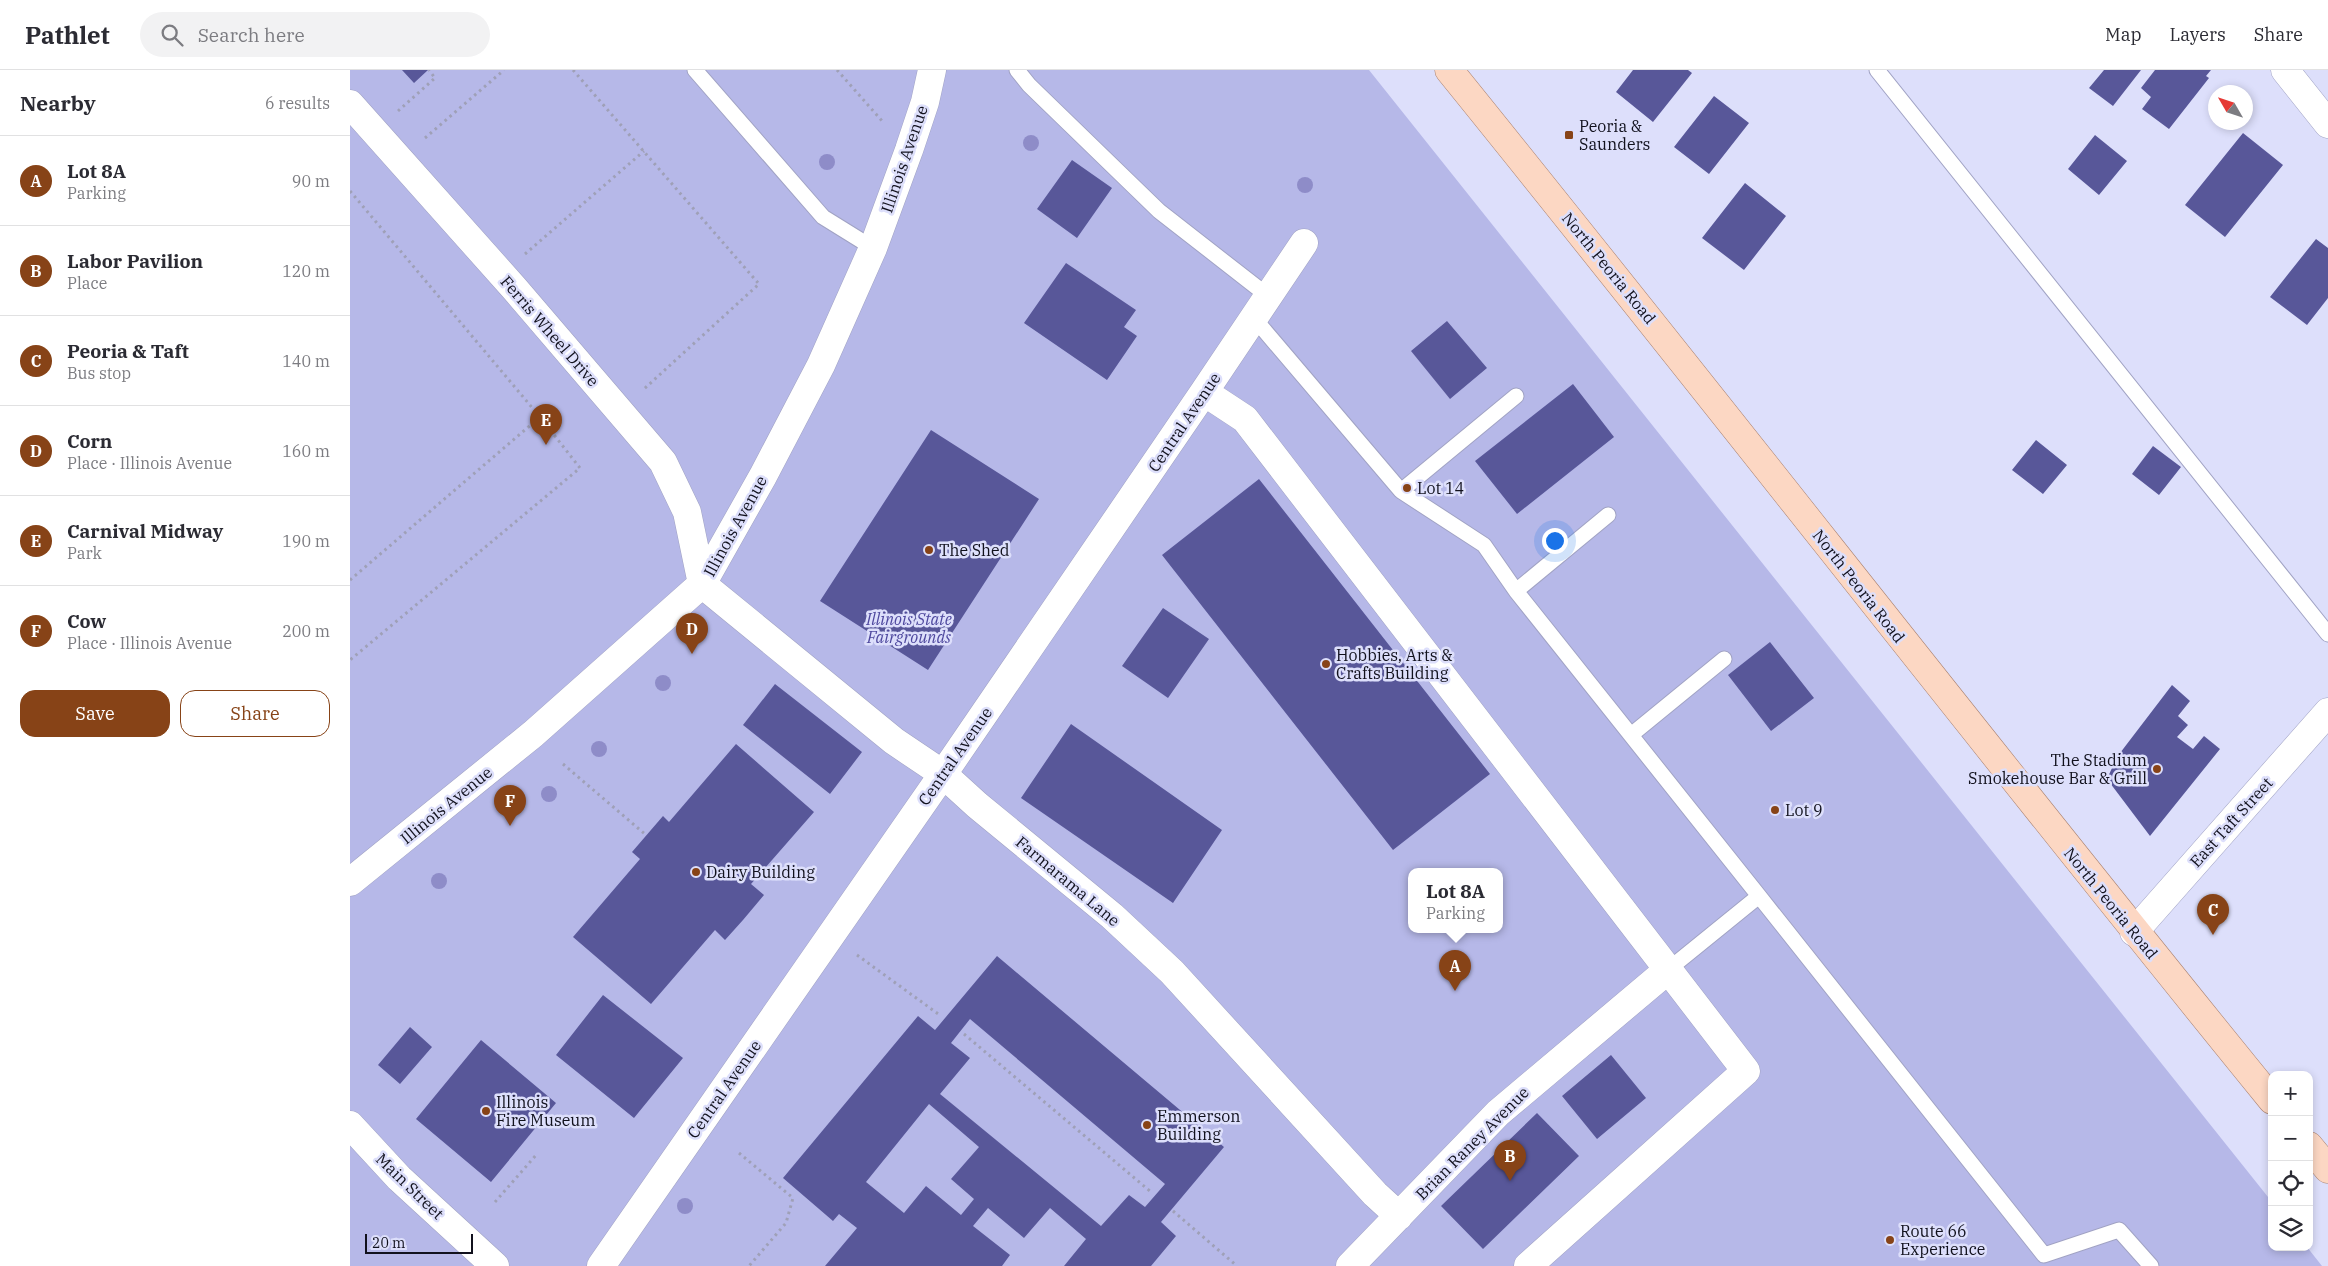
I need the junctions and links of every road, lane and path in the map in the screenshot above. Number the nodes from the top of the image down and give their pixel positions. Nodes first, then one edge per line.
1 (429, 70) edge
2 (504, 70) edge
3 (573, 70) edge
4 (695, 70) edge
5 (837, 70) edge
6 (932, 70) edge
7 (1018, 70) edge
8 (1449, 70) edge
9 (1877, 70) edge
10 (2285, 70) edge
11 (350, 104) edge
12 (396, 112) dead end
13 (883, 122) dead end
14 (2328, 124) edge
15 (644, 151) junction
16 (400, 160) junction
17 (350, 191) edge
18 (1304, 243) dead end
19 (873, 248) junction
20 (502, 274) junction
21 (1261, 307) junction
22 (1204, 392) junction
23 (1516, 396) dead end
24 (620, 411) junction
25 (540, 417) junction
26 (1401, 491) junction
27 (1608, 515) dead end
28 (350, 580) edge
29 (702, 584) junction
30 (1516, 591) junction
31 (2328, 634) edge
32 (1724, 659) dead end
33 (350, 660) edge
34 (2328, 712) edge
35 (1632, 735) junction
36 (563, 764) dead end
37 (943, 774) junction
38 (646, 835) dead end
39 (350, 882) edge
40 (1759, 896) junction
41 (2134, 932) junction
42 (854, 952) dead end
43 (1669, 968) junction
44 (942, 1016) dead end
45 (964, 1034) dead end
46 (2268, 1095) edge
47 (350, 1125) edge
48 (2313, 1151) edge
49 (739, 1153) dead end
50 (537, 1154) dead end
51 (2328, 1169) edge
52 (1151, 1192) dead end
53 (495, 1202) dead end
54 (1173, 1212) dead end
55 (1399, 1216) junction
56 (1359, 1263) edge
57 (495, 1266) edge
58 (601, 1266) edge
59 (749, 1266) edge
60 (1236, 1266) edge
61 (1528, 1266) edge
62 (2151, 1266) edge

1 - 12 path
2 - 16 path
3 - 15 path
4 - 19 lane
5 - 13 path
6 - 19 street, Illinois Avenue
7 - 21 lane
8 - 41 main road, North Peoria Road
9 - 31 lane
10 - 14 street
11 - 16 street, Ferris Wheel Drive
15 - 20 path
15 - 24 path
16 - 20 street, Ferris Wheel Drive
17 - 25 path
18 - 21 street, Central Avenue
19 - 29 street, Illinois Avenue
20 - 24 street, Ferris Wheel Drive
21 - 22 street, Central Avenue
21 - 26 lane
22 - 37 street, Central Avenue
22 - 43 street
23 - 26 lane
24 - 29 street, Ferris Wheel Drive
25 - 28 path
25 - 33 path
26 - 30 lane
27 - 30 lane
29 - 37 street, Farmarama Lane
29 - 39 street, Illinois Avenue
30 - 35 lane
32 - 35 lane
34 - 41 street, East Taft Street
35 - 40 lane
36 - 38 path
37 - 55 street, Farmarama Lane
37 - 58 street, Central Avenue
40 - 43 lane
40 - 62 lane
41 - 46 main road, North Peoria Road
42 - 44 path
43 - 55 street, Brian Raney Avenue
43 - 61 street
45 - 52 path
47 - 57 street, Main Street
48 - 51 main road
49 - 59 path
50 - 53 path
54 - 60 path
55 - 56 street, Brian Raney Avenue

